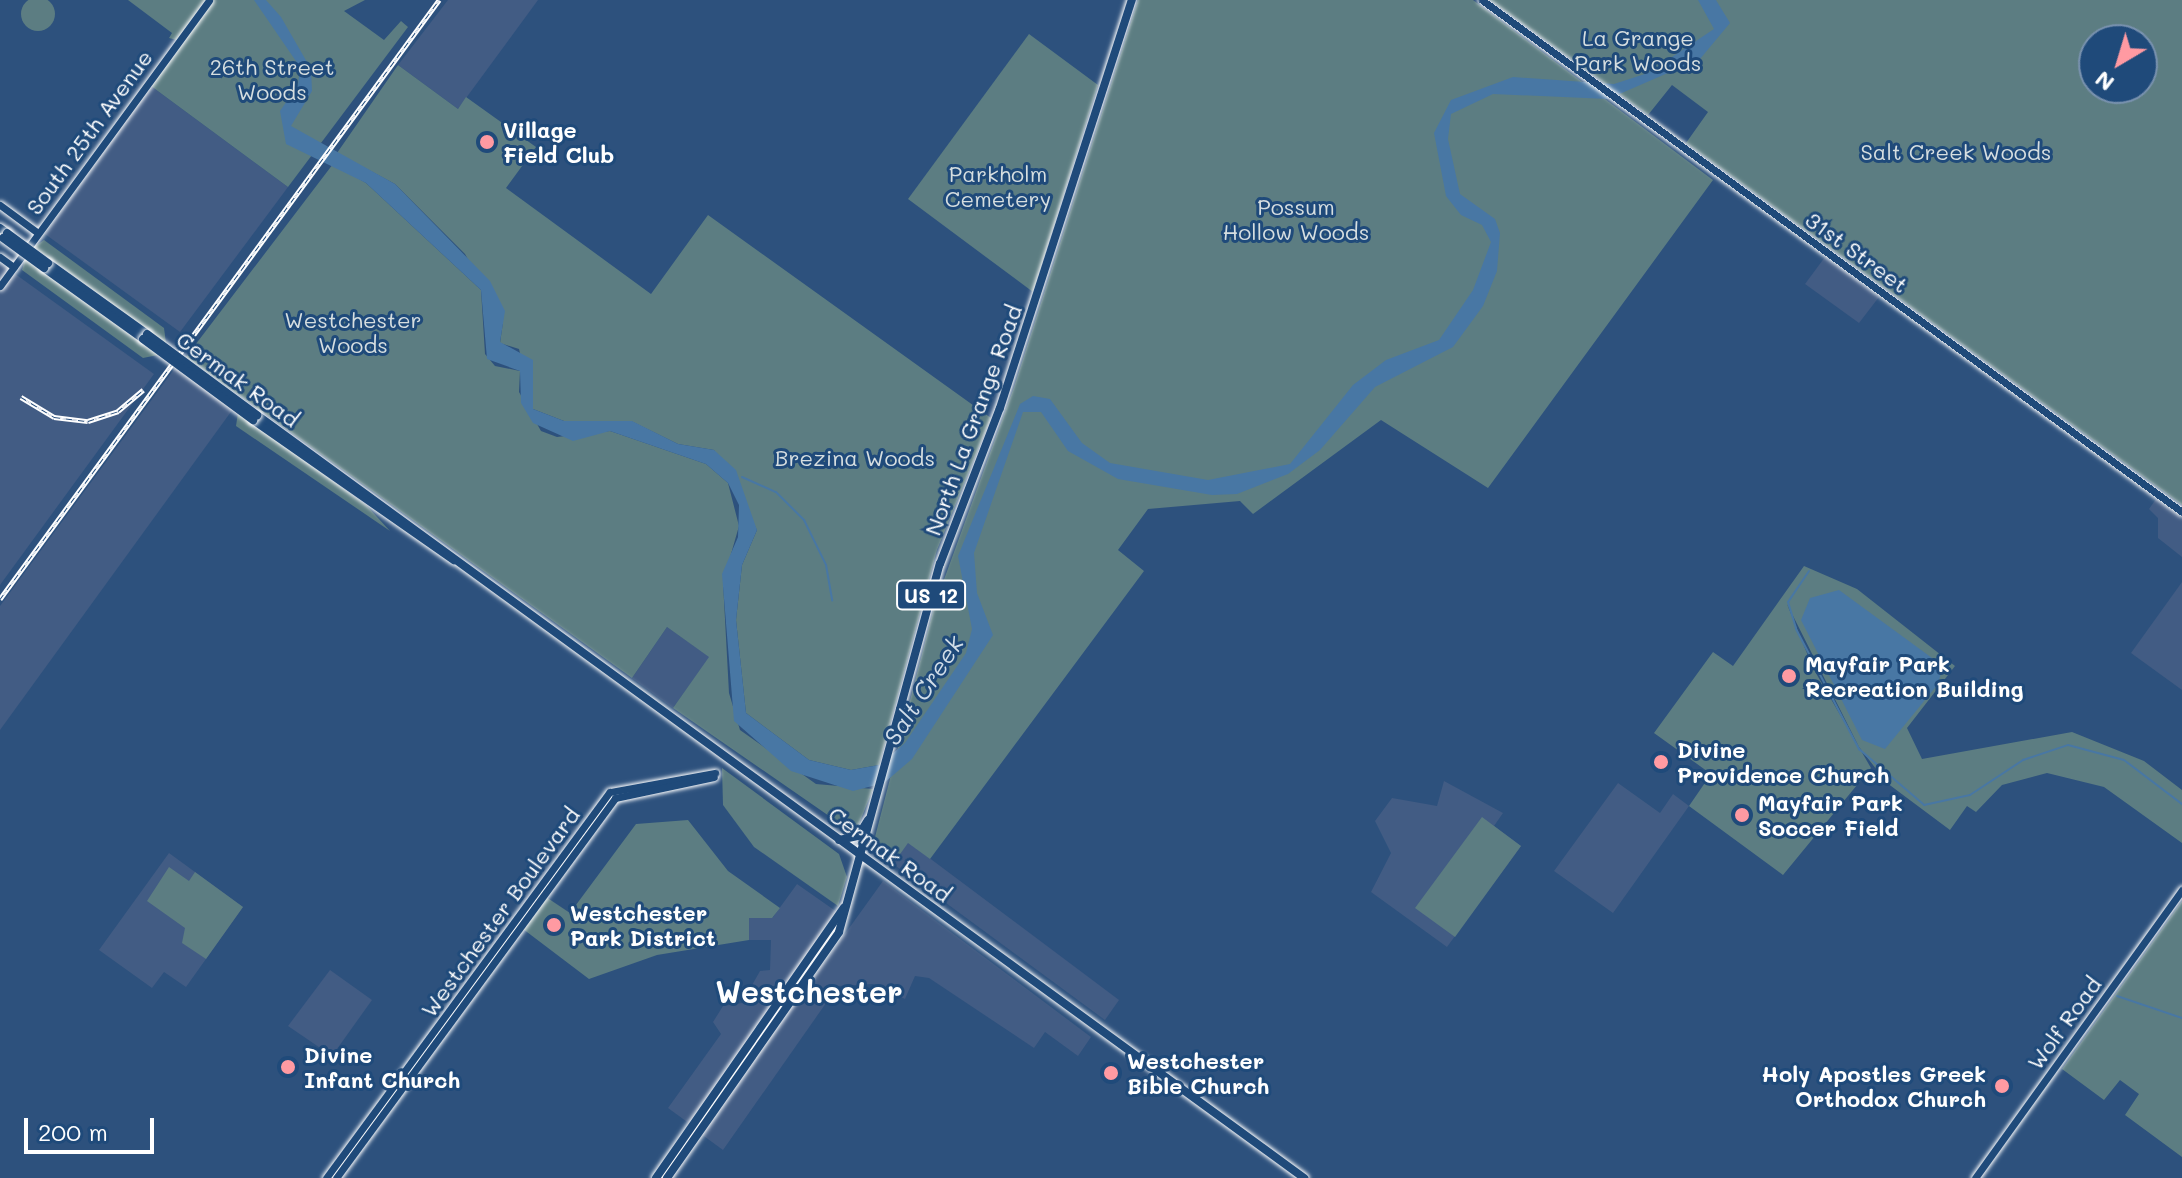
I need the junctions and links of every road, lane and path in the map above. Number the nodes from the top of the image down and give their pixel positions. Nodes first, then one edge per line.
1 (209, 0) edge
2 (1132, 0) edge
3 (1482, 0) edge
4 (0, 205) edge
5 (38, 233) junction
6 (2, 234) edge
7 (0, 257) edge
8 (14, 267) junction
9 (0, 286) edge
10 (2182, 512) edge
11 (877, 801) junction
12 (839, 840) junction
13 (862, 856) junction
14 (2182, 890) edge
15 (845, 907) junction
16 (326, 1178) edge
17 (336, 1178) edge
18 (656, 1178) edge
19 (667, 1178) edge
20 (1304, 1178) edge
21 (1975, 1178) edge

1 - 5 street, South 25th Avenue
2 - 11 main road, North La Grange Road / US 12
3 - 10 street, 31st Street
4 - 5 street
5 - 8 street, South 25th Avenue
6 - 12 main road, Cermak Road, bridge
7 - 8 street
8 - 9 street, South 25th Avenue
11 - 12 main road
11 - 13 main road, North La Grange Road / US 12
12 - 13 main road, Cermak Road
13 - 15 main road, US 12
13 - 20 main road, Cermak Road
14 - 21 street, Wolf Road
15 - 18 main road, US 12
15 - 19 main road, US 12
16 - 17 street, Westchester Boulevard

